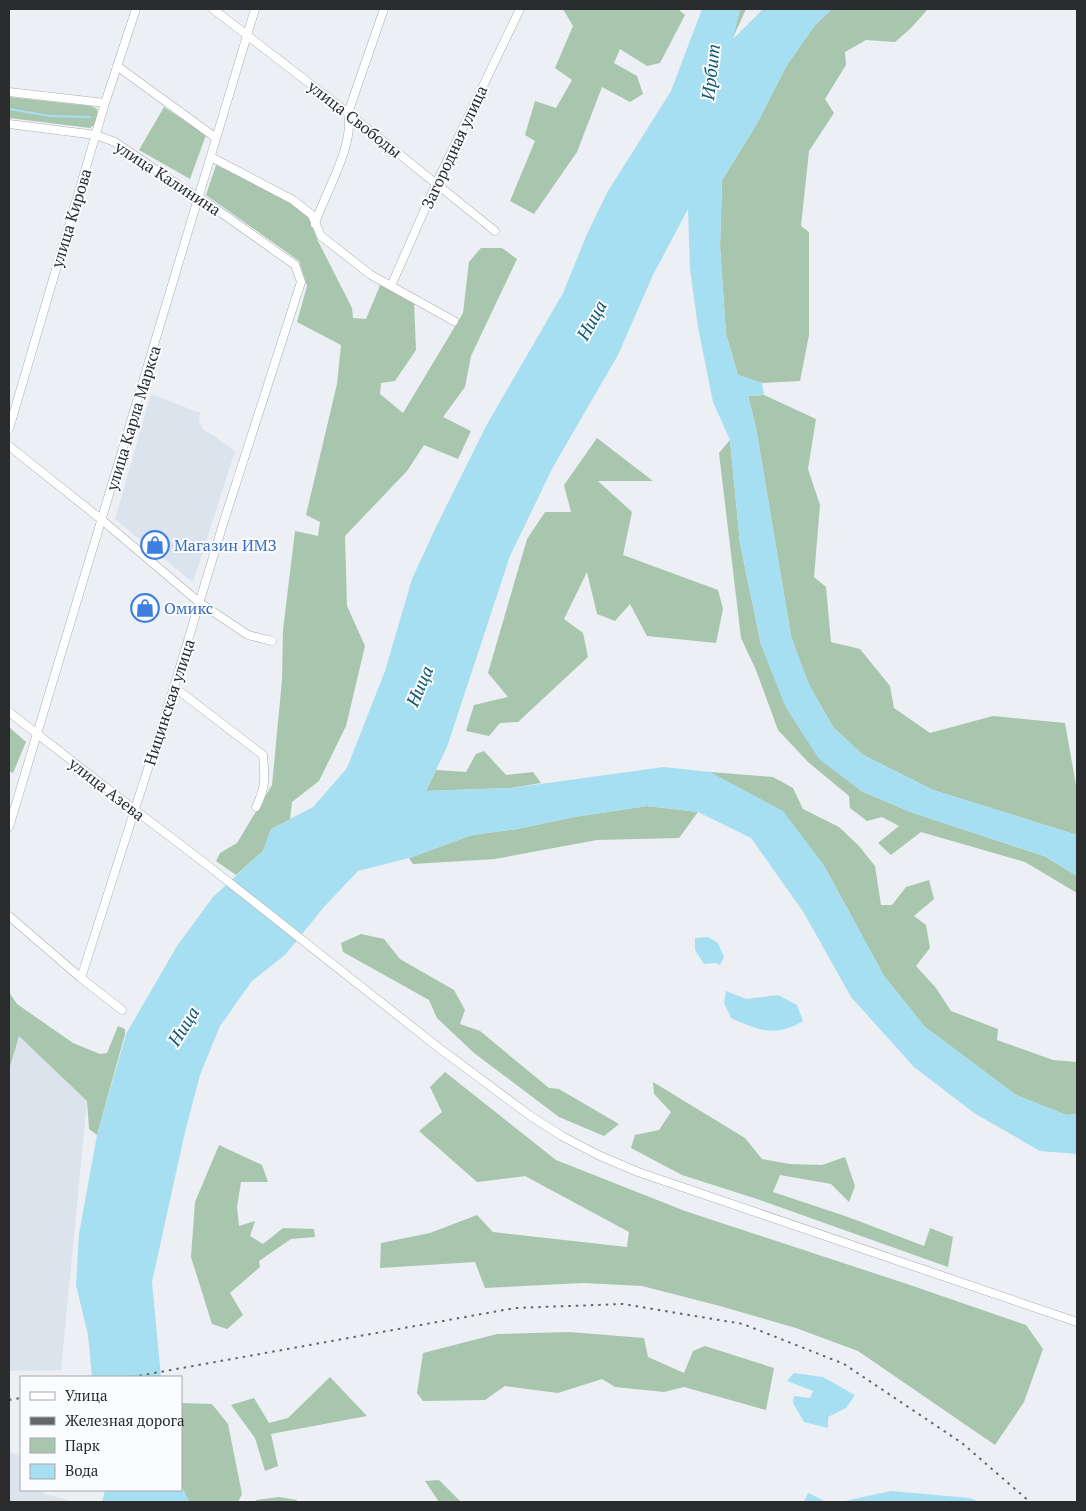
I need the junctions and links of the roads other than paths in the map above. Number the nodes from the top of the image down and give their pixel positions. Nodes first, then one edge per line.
1 (136, 9) edge
2 (213, 9) edge
3 (255, 9) edge
4 (384, 9) edge
5 (520, 9) edge
6 (247, 35) junction
7 (117, 66) junction
8 (9, 92) edge
9 (106, 103) junction
10 (348, 113) junction
11 (9, 124) edge
12 (96, 134) junction
13 (216, 138) junction
14 (211, 157) junction
15 (436, 184) junction
16 (199, 197) junction
17 (315, 224) junction
18 (495, 231) dead end
19 (301, 282) joint
20 (391, 286) junction
21 (454, 321) dead end
22 (9, 429) edge
23 (9, 446) edge
24 (102, 520) junction
25 (200, 603) junction
26 (272, 641) dead end
27 (174, 687) junction
28 (9, 712) edge
29 (38, 735) junction
30 (256, 807) dead end
31 (135, 810) junction
32 (9, 827) edge
33 (9, 916) edge
34 (81, 978) junction
35 (122, 1010) dead end
36 (1077, 1322) edge

1 - 7 street, улица Кирова
2 - 6 street, улица Свободы
3 - 6 street, улица Карла Маркса
4 - 10 street
5 - 15 street, Загородная улица
6 - 10 street, улица Свободы
6 - 13 street, улица Карла Маркса
7 - 9 street, улица Кирова
7 - 13 street
8 - 9 street
9 - 12 street, улица Кирова
10 - 15 street, улица Свободы
10 - 17 street
11 - 12 street, улица Калинина
12 - 16 street, улица Калинина
12 - 22 street, улица Кирова
13 - 14 street, улица Карла Маркса
14 - 16 street, улица Карла Маркса
14 - 17 street
15 - 18 street, улица Свободы
15 - 20 street, Загородная улица
16 - 19 street, улица Калинина
16 - 24 street, улица Карла Маркса
17 - 20 street
19 - 25 street, Ницинская улица
20 - 21 street
23 - 24 street
24 - 25 street
24 - 29 street, улица Карла Маркса
25 - 26 street
25 - 27 street, Ницинская улица
27 - 30 street
27 - 31 street, Ницинская улица
28 - 29 street, улица Азева
29 - 31 street, улица Азева
29 - 32 street, улица Карла Маркса
31 - 34 street, Ницинская улица
31 - 36 street, улица Азева
33 - 34 street
34 - 35 street

